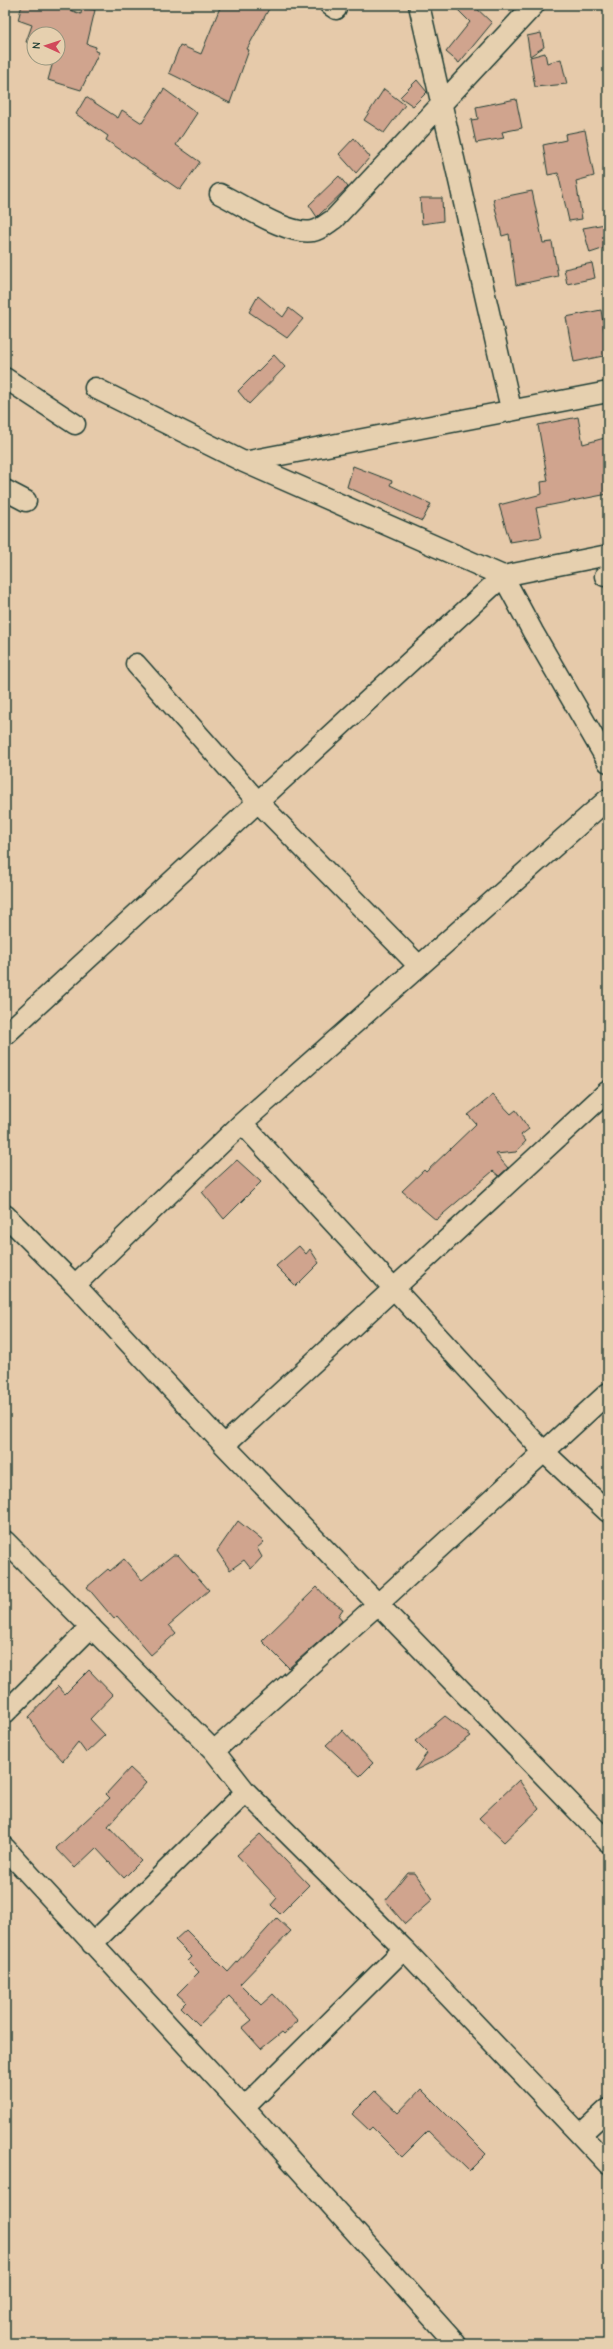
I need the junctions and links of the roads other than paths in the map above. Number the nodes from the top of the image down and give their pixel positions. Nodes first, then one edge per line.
1 (419, 5) edge
2 (534, 5) edge
3 (442, 102) junction
4 (220, 194) dead end
5 (5, 378) edge
6 (95, 388) dead end
7 (608, 392) edge
8 (511, 409) junction
9 (75, 424) dead end
10 (244, 462) junction
11 (5, 490) edge
12 (26, 501) dead end
13 (608, 555) edge
14 (503, 576) junction
15 (136, 664) dead end
16 (603, 743) edge
17 (608, 762) edge
18 (608, 799) edge
19 (258, 802) junction
20 (418, 966) junction
21 (5, 1035) edge
22 (608, 1090) edge
23 (242, 1123) junction
24 (5, 1215) edge
25 (75, 1285) junction
26 (393, 1289) junction
27 (608, 1393) edge
28 (224, 1445) junction
29 (543, 1451) junction
30 (608, 1512) edge
31 (5, 1541) edge
32 (378, 1604) junction
33 (90, 1627) junction
34 (5, 1713) edge
35 (214, 1750) junction
36 (246, 1792) junction
37 (608, 1842) edge
38 (5, 1848) edge
39 (92, 1944) junction
40 (404, 1949) junction
41 (244, 2108) junction
42 (608, 2109) edge
43 (581, 2134) junction
44 (608, 2164) edge
45 (456, 2344) edge

1 - 3 street
2 - 3 street
3 - 4 street
3 - 8 street
5 - 9 street
6 - 10 street
7 - 8 street
8 - 10 street
10 - 14 street
11 - 12 street
13 - 14 street
14 - 16 street
14 - 19 street
15 - 19 street
16 - 17 street
18 - 20 street
19 - 20 street
19 - 21 street
20 - 23 street
22 - 26 street
23 - 25 street
23 - 26 street
24 - 25 street
25 - 28 street
26 - 28 street
26 - 29 street
27 - 29 street
28 - 32 street
29 - 30 street
29 - 32 street
31 - 33 street
32 - 35 street
32 - 37 street
33 - 34 street
33 - 35 street
35 - 36 street
36 - 39 street
36 - 40 street
38 - 39 street
39 - 41 street
40 - 41 street
40 - 43 street
41 - 45 street
42 - 43 street
43 - 44 street

